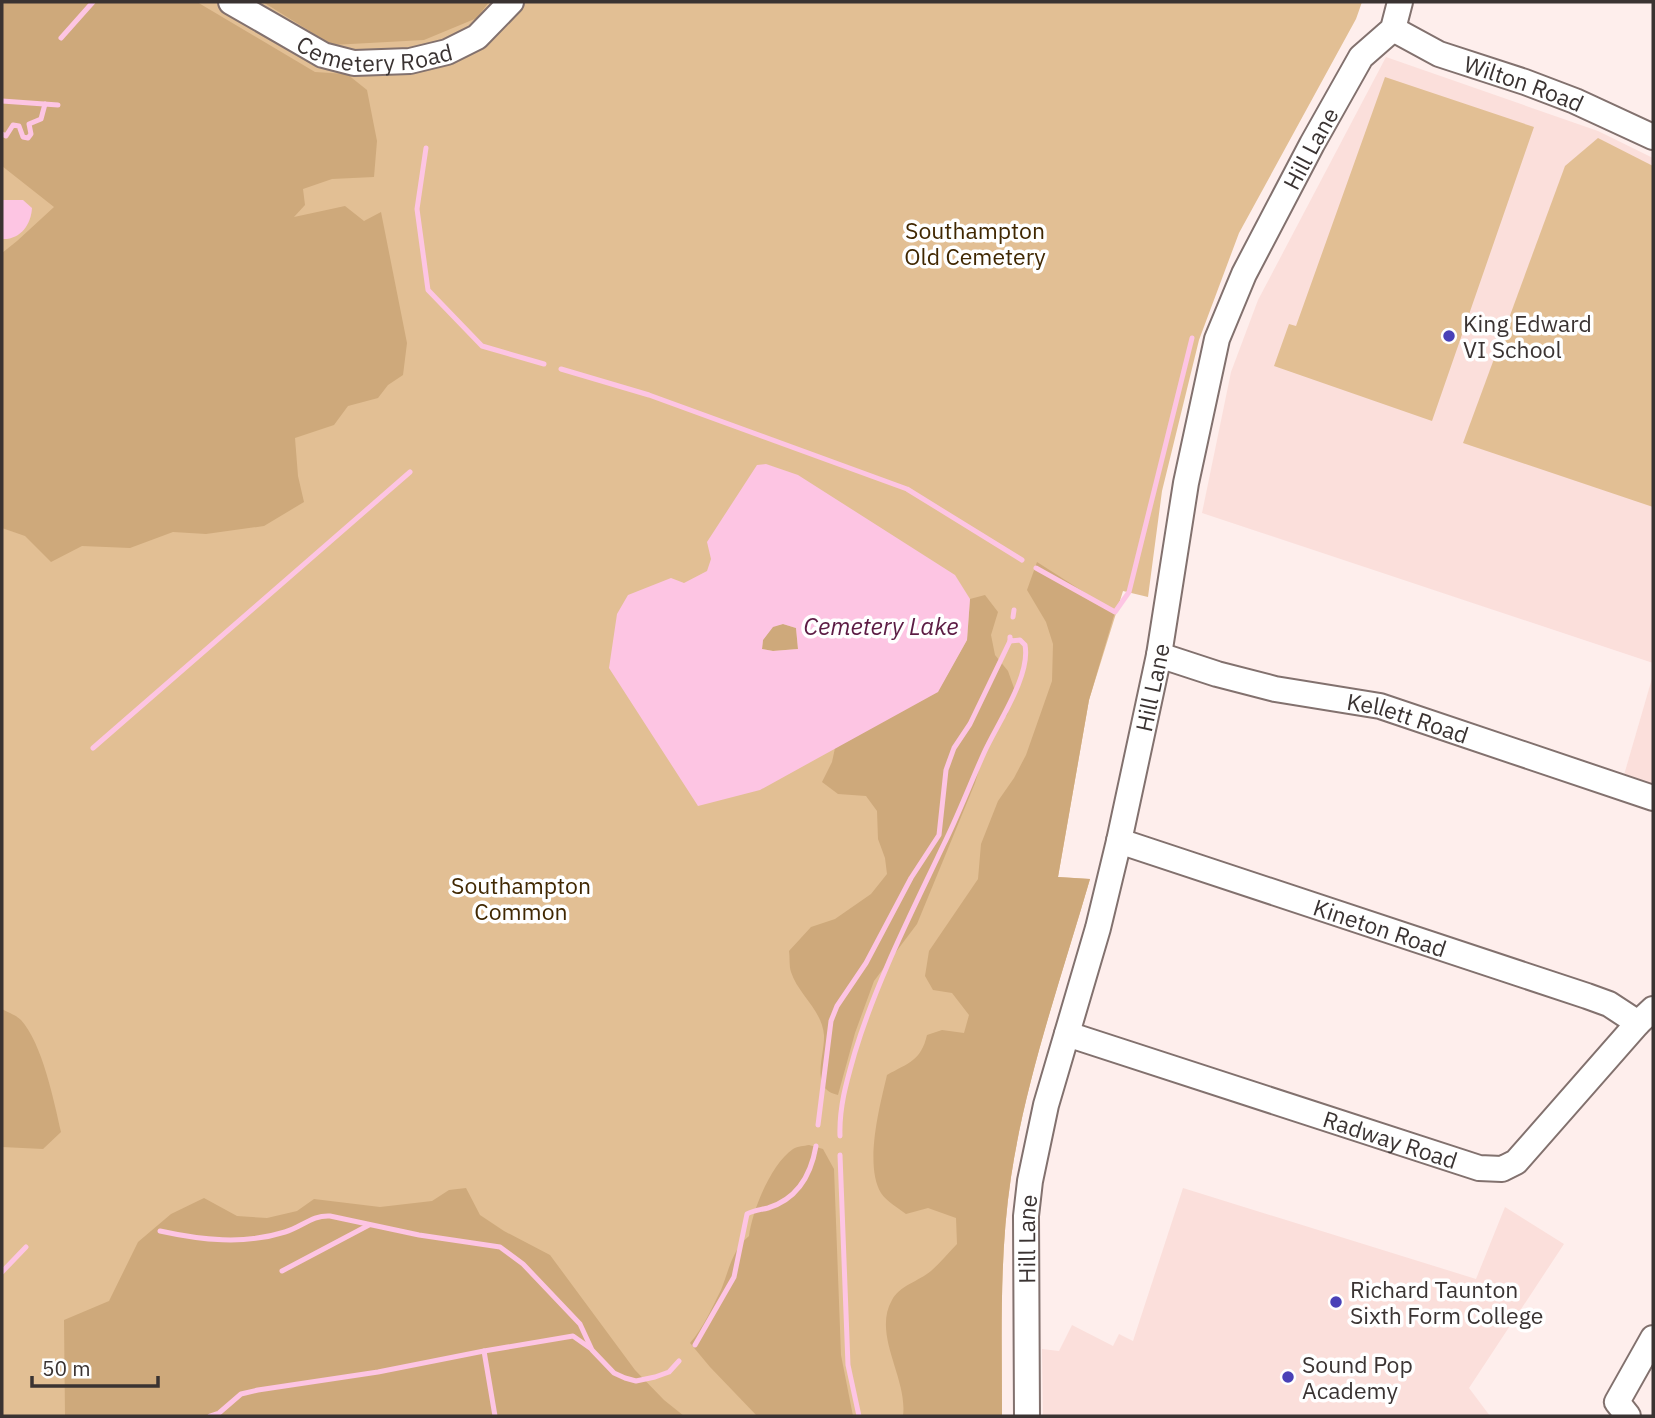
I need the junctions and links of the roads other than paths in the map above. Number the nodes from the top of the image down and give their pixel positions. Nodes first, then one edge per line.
1 (231, 2) edge
2 (512, 2) edge
3 (1400, 2) edge
4 (1393, 29) junction
5 (1653, 137) edge
6 (1159, 655) junction
7 (1653, 798) edge
8 (1119, 841) junction
9 (1645, 1016) edge
10 (1067, 1034) junction
11 (1653, 1338) edge
12 (1027, 1416) edge
13 (1628, 1416) edge

1 - 2 street, Cemetery Road
3 - 4 street
4 - 5 street, Wilton Road
4 - 6 street, Hill Lane
6 - 7 street, Kellett Road
6 - 8 street, Hill Lane
8 - 9 street, Kineton Road
8 - 10 street, Hill Lane
9 - 10 street, Radway Road
10 - 12 street, Hill Lane
11 - 13 street

